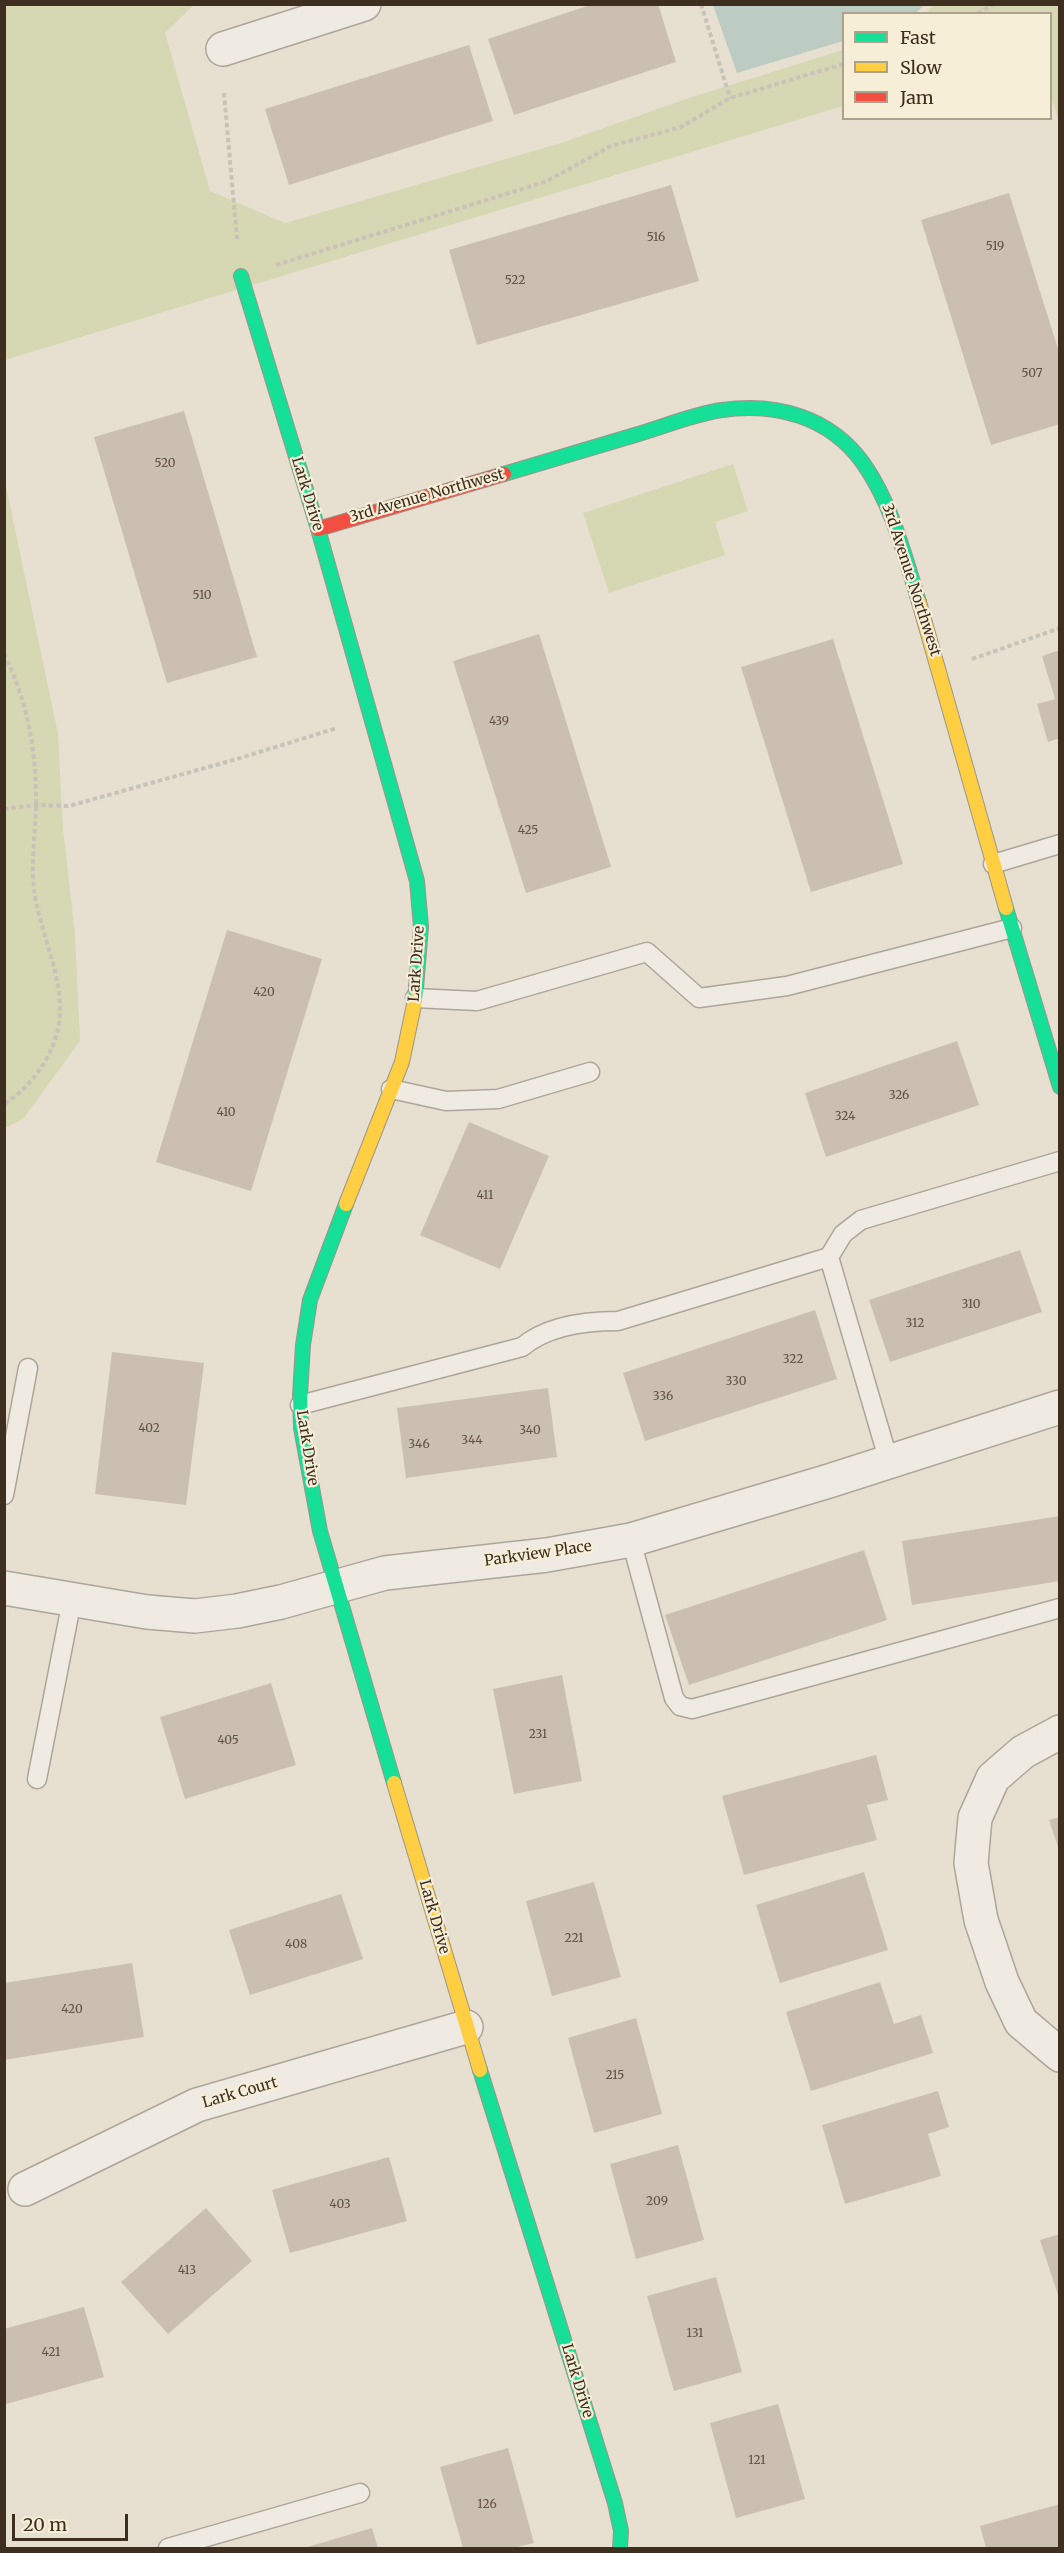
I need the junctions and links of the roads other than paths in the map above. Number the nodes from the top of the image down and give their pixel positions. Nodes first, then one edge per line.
1 (364, 4) edge
2 (223, 49) dead end
3 (241, 276) road end
4 (318, 529) junction
5 (1059, 844) edge
6 (993, 864) junction
7 (1012, 928) junction
8 (415, 998) junction
9 (590, 1072) dead end
10 (1059, 1087) edge
11 (390, 1089) junction
12 (1059, 1161) edge
13 (829, 1257) junction
14 (28, 1368) dead end
15 (300, 1405) junction
16 (1059, 1407) edge
17 (889, 1462) junction
18 (4, 1495) edge
19 (632, 1540) junction
20 (338, 1586) junction
21 (4, 1588) edge
22 (72, 1600) junction
23 (1059, 1608) edge
24 (1059, 1732) edge
25 (37, 1779) dead end
26 (466, 2026) junction
27 (1059, 2055) edge
28 (25, 2189) dead end
29 (360, 2493) dead end
30 (225, 2541) edge
31 (168, 2548) edge
32 (620, 2548) edge

1 - 2 street
3 - 4 street, Lark Drive
4 - 6 street, 3rd Avenue Northwest
4 - 8 street, Lark Drive
5 - 6 lane
6 - 7 street, 3rd Avenue Northwest
7 - 8 lane
7 - 10 street, 3rd Avenue Northwest
8 - 11 street, Lark Drive
9 - 11 lane
11 - 15 street, Lark Drive
12 - 13 lane
13 - 15 lane
13 - 17 lane
14 - 18 lane
15 - 20 street, Lark Drive
16 - 17 street, Parkview Place
17 - 19 street, Parkview Place
19 - 20 street, Parkview Place
19 - 23 lane
20 - 22 street, Parkview Place
20 - 26 street, Lark Drive
21 - 22 street, Parkview Place
22 - 25 lane
24 - 27 street
26 - 28 street, Lark Court
26 - 32 street, Lark Drive
29 - 30 lane
30 - 31 lane

